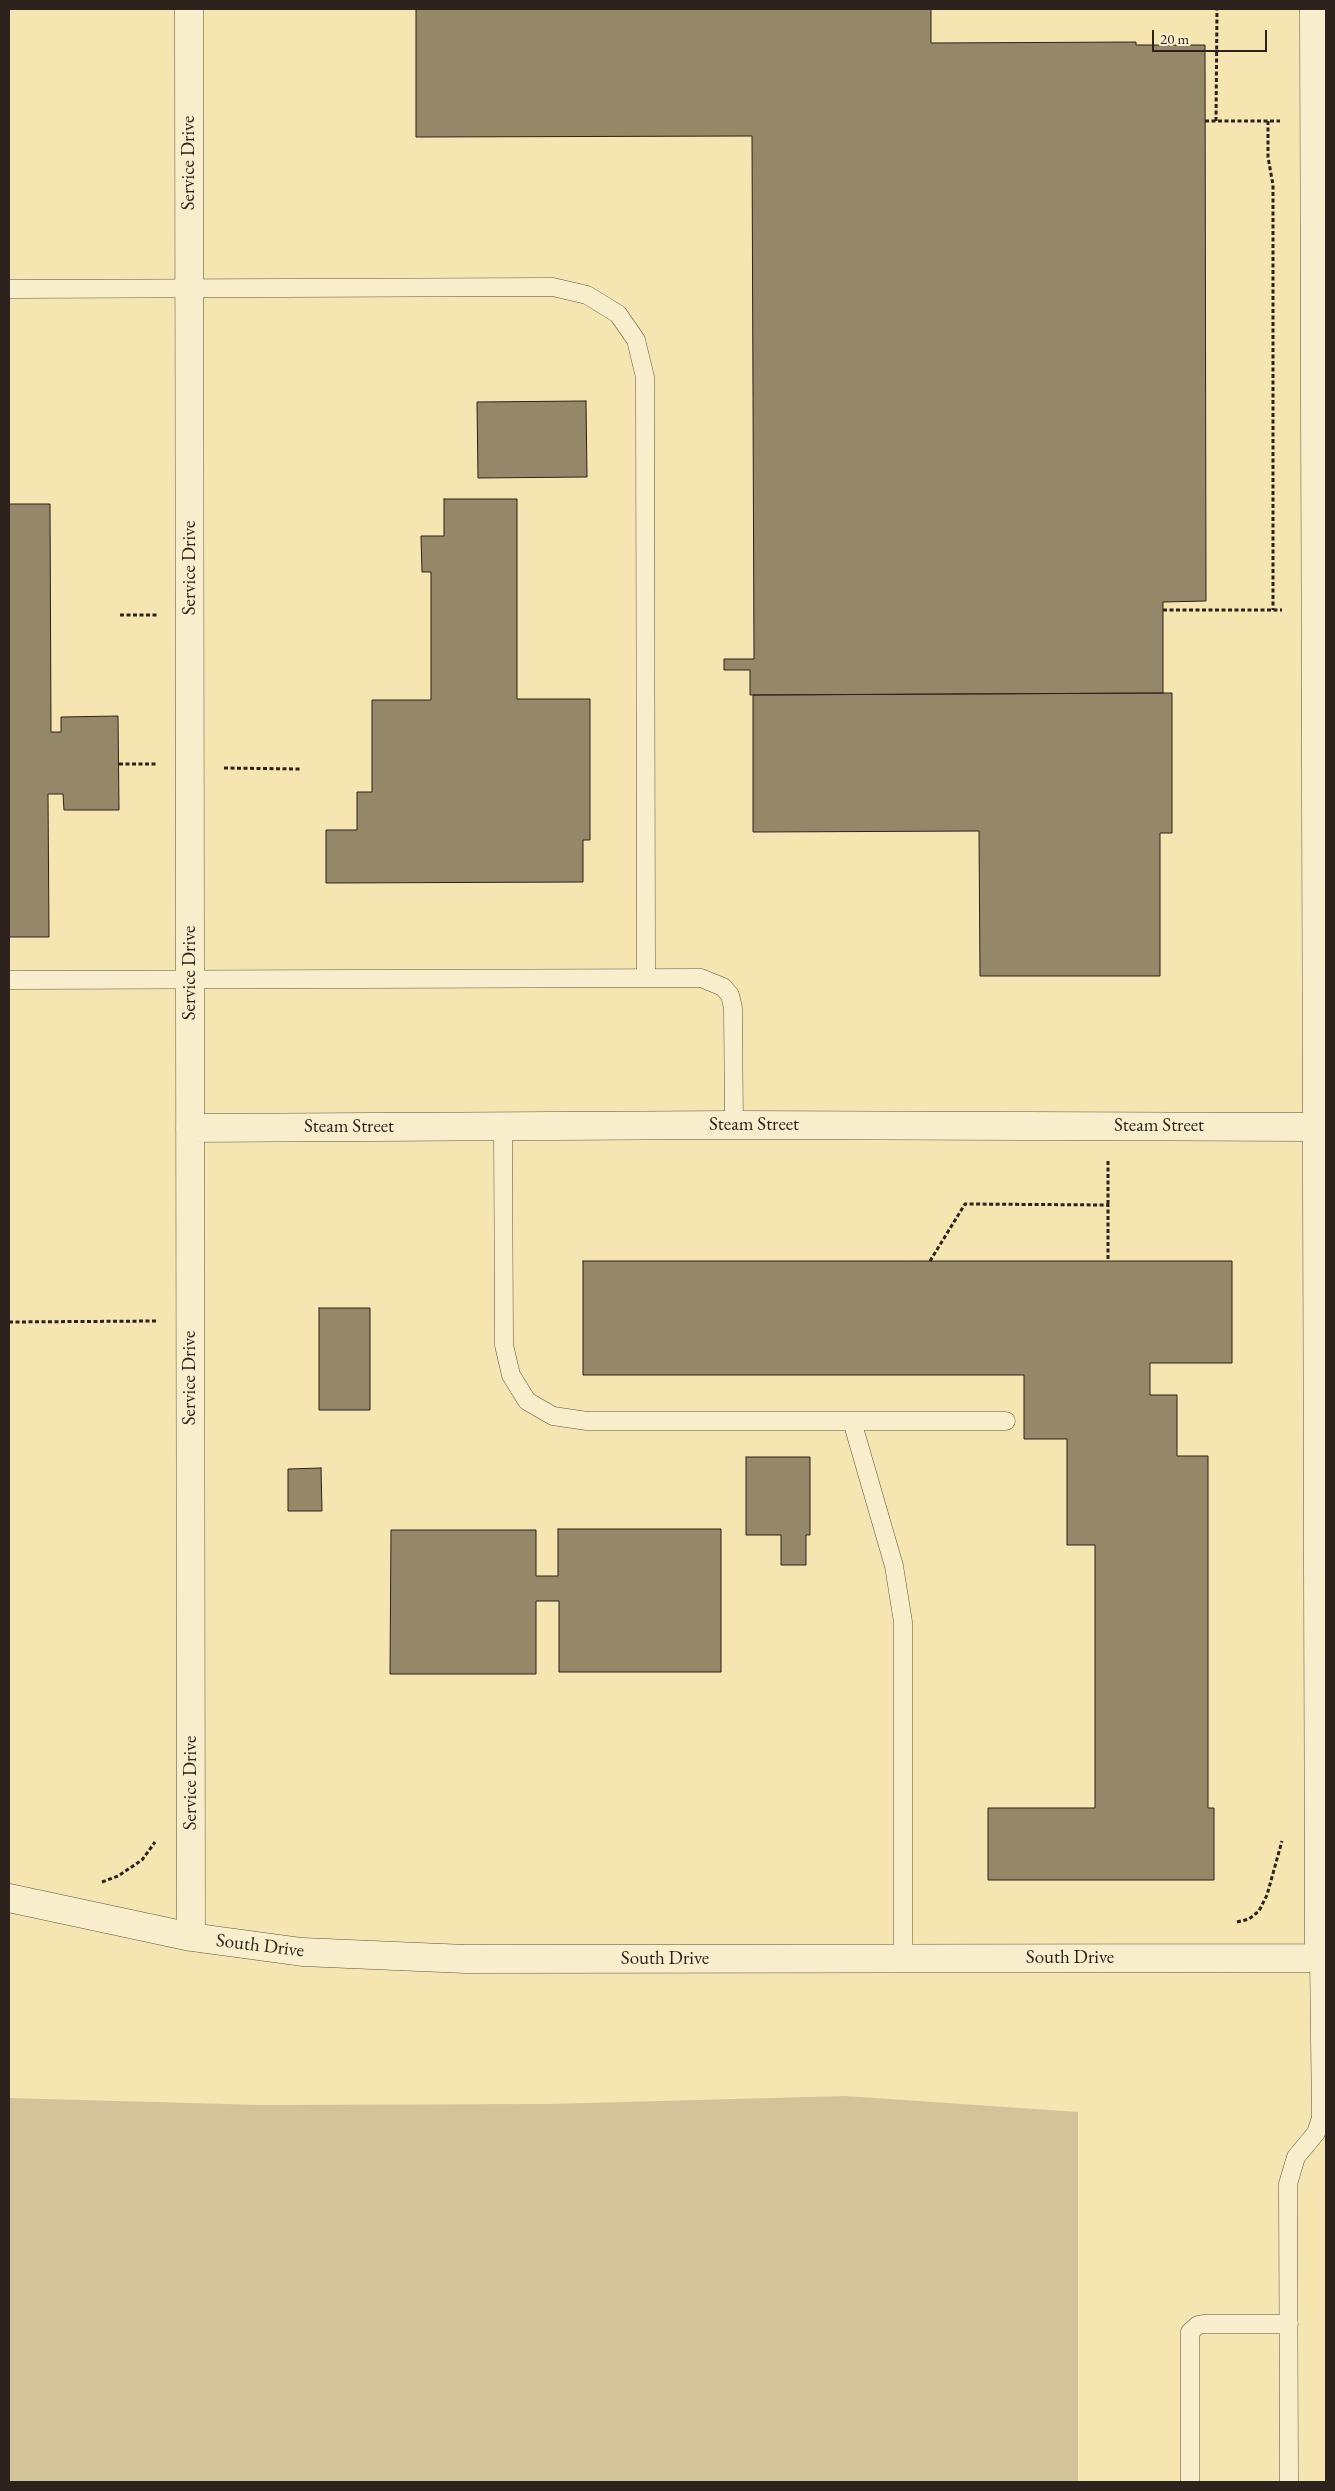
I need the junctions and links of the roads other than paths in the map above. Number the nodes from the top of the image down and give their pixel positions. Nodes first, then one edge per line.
1 (189, 9) edge
2 (1314, 9) edge
3 (189, 288) junction
4 (9, 289) edge
5 (646, 978) junction
6 (9, 980) edge
7 (190, 980) junction
8 (734, 1125) junction
9 (503, 1126) junction
10 (1317, 1127) junction
11 (190, 1128) junction
12 (852, 1421) junction
13 (1006, 1421) dead end
14 (9, 1898) edge
15 (191, 1937) junction
16 (903, 1958) junction
17 (1323, 1958) edge
18 (1289, 2324) junction
19 (1190, 2482) edge
20 (1289, 2482) edge

1 - 3 street, Service Drive
2 - 10 street
3 - 4 lane
3 - 5 lane
3 - 7 street, Service Drive
5 - 7 lane
5 - 8 lane
6 - 7 lane
7 - 11 street, Service Drive
8 - 9 street, Steam Street
8 - 10 street, Steam Street
9 - 11 street, Steam Street
9 - 12 lane
10 - 17 street
11 - 15 street, Service Drive
12 - 13 lane
12 - 16 lane
14 - 15 street, South Drive
15 - 16 street, South Drive
16 - 17 street, South Drive
17 - 18 lane
18 - 19 lane
18 - 20 lane

